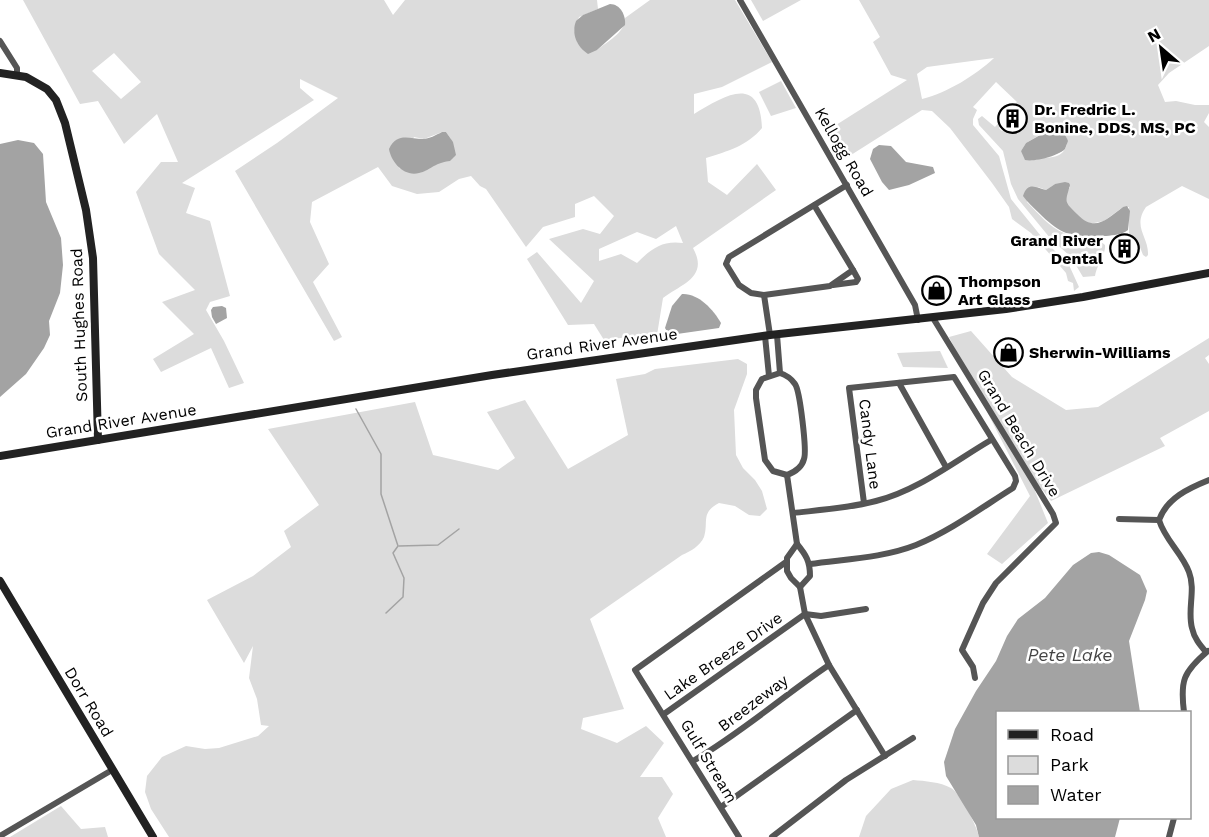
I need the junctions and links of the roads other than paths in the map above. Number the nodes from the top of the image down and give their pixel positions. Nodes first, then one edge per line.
1 (740, 0) edge
2 (0, 41) edge
3 (0, 73) edge
4 (17, 75) junction
5 (847, 185) junction
6 (814, 205) junction
7 (853, 270) junction
8 (1209, 273) edge
9 (830, 286) junction
10 (764, 295) junction
11 (933, 318) junction
12 (918, 320) junction
13 (771, 336) junction
14 (780, 373) junction
15 (769, 376) junction
16 (899, 383) junction
17 (98, 440) junction
18 (991, 440) junction
19 (0, 456) edge
20 (946, 467) junction
21 (788, 475) junction
22 (1209, 480) edge
23 (864, 503) junction
24 (793, 513) junction
25 (1119, 519) dead end
26 (1159, 520) junction
27 (797, 544) junction
28 (786, 562) junction
29 (810, 564) junction
30 (0, 581) edge
31 (800, 586) junction
32 (866, 609) dead end
33 (805, 614) junction
34 (1207, 651) edge
35 (829, 665) junction
36 (975, 678) dead end
37 (857, 710) junction
38 (1184, 711) edge
39 (664, 714) junction
40 (913, 738) dead end
41 (885, 756) junction
42 (693, 761) junction
43 (112, 770) junction
44 (721, 807) junction
45 (1174, 819) edge
46 (0, 836) edge
47 (153, 837) edge
48 (739, 837) edge
49 (772, 837) edge
50 (1169, 837) edge

1 - 5 street, Kellogg Road
2 - 4 street
3 - 4 main road, South Hughes Road
4 - 17 main road, South Hughes Road
5 - 6 street
5 - 12 street, Kellogg Road
6 - 7 street
6 - 10 street
7 - 9 street
7 - 9 street
8 - 11 main road, Grand River Avenue
9 - 10 street
10 - 13 street
11 - 12 main road, Grand River Avenue
11 - 36 street, Grand Beach Drive
12 - 13 main road, Grand River Avenue
13 - 14 street
13 - 15 street
13 - 17 main road, Grand River Avenue
14 - 15 street
14 - 21 street
15 - 21 street
16 - 18 street
16 - 20 street
16 - 23 street, Candy Lane
17 - 19 main road, Grand River Avenue
18 - 20 street
18 - 29 street
20 - 23 street
21 - 24 street
22 - 26 street
23 - 24 street
24 - 27 street
25 - 26 street
26 - 34 street
27 - 28 street
27 - 29 street
28 - 31 street
28 - 39 street, Gulf Stream
29 - 31 street
30 - 43 main road, Dorr Road
31 - 33 street
32 - 33 street, Lake Breeze Drive
33 - 35 street
33 - 39 street, Lake Breeze Drive
34 - 38 street
35 - 37 street
35 - 42 street, Breezeway
37 - 41 street
37 - 44 street
39 - 42 street, Gulf Stream
40 - 41 street
41 - 49 street
42 - 44 street, Gulf Stream
43 - 46 street
43 - 47 main road, Dorr Road
44 - 48 street, Gulf Stream
45 - 50 street

